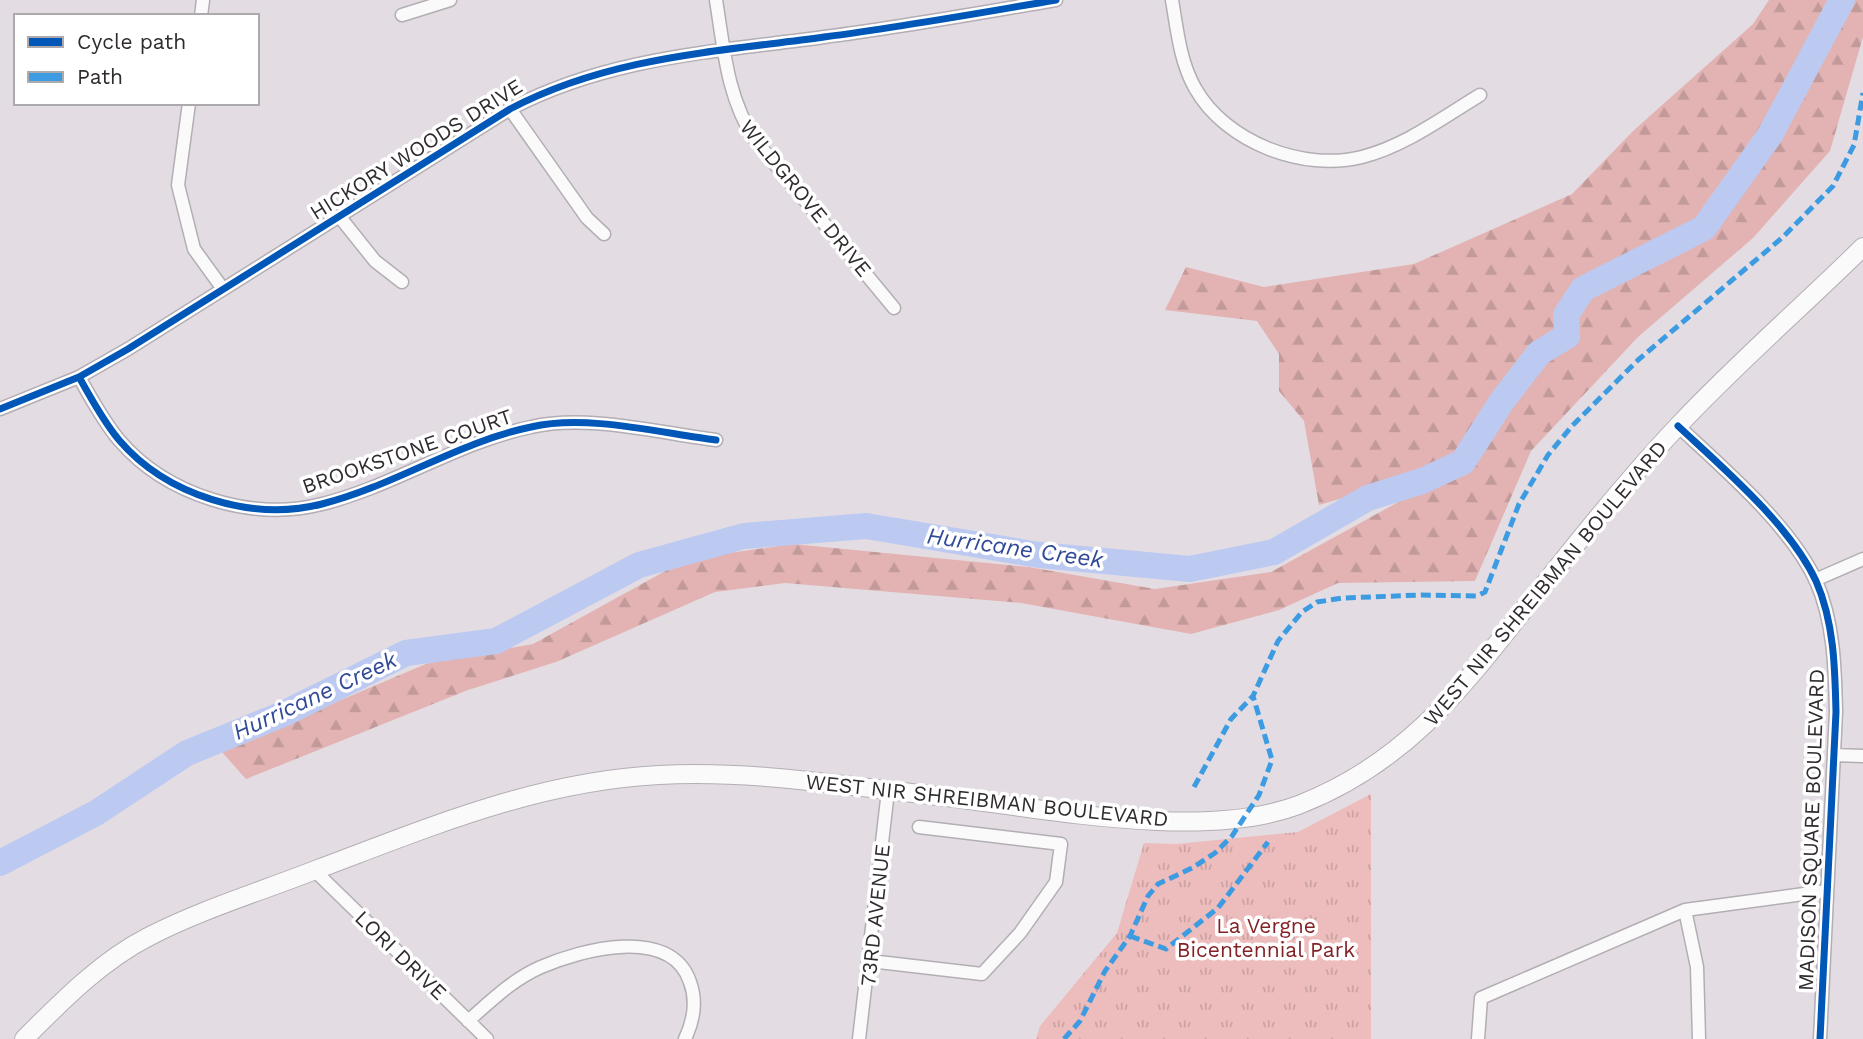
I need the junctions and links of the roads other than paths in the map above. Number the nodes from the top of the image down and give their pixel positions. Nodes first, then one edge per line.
1 (450, 0) edge
2 (716, 0) edge
3 (1056, 0) edge
4 (1172, 0) edge
5 (402, 15) dead end
6 (724, 51) junction
7 (1480, 95) dead end
8 (189, 105) edge
9 (510, 109) junction
10 (339, 216) junction
11 (604, 234) dead end
12 (1863, 247) edge
13 (402, 282) dead end
14 (223, 289) junction
15 (894, 308) dead end
16 (79, 377) junction
17 (0, 409) edge
18 (1678, 426) junction
19 (716, 440) dead end
20 (1863, 559) edge
21 (1815, 580) junction
22 (1835, 755) junction
23 (1863, 756) edge
24 (888, 791) junction
25 (919, 827) dead end
26 (315, 871) junction
27 (1826, 891) junction
28 (1685, 910) junction
29 (870, 961) junction
30 (468, 1021) junction
31 (24, 1039) edge
32 (487, 1039) edge
33 (685, 1039) edge
34 (859, 1039) edge
35 (1478, 1039) edge
36 (1699, 1039) edge
37 (1820, 1039) edge

1 - 5 street
2 - 6 street, WILDGROVE DRIVE
3 - 6 street, HICKORY WOODS DRIVE
4 - 7 street
6 - 9 street, HICKORY WOODS DRIVE
6 - 15 street, WILDGROVE DRIVE
8 - 14 street
9 - 10 street, HICKORY WOODS DRIVE
9 - 11 street
10 - 13 street
10 - 14 street, HICKORY WOODS DRIVE
12 - 18 main road, WEST NIR SHREIBMAN BOULEVARD
14 - 16 street, HICKORY WOODS DRIVE
16 - 17 street, HICKORY WOODS DRIVE
16 - 19 street, BROOKSTONE COURT
18 - 21 street, MADISON SQUARE BOULEVARD
18 - 24 main road, WEST NIR SHREIBMAN BOULEVARD
20 - 21 street
21 - 22 street, MADISON SQUARE BOULEVARD
22 - 23 street
22 - 27 street, MADISON SQUARE BOULEVARD
24 - 26 main road, WEST NIR SHREIBMAN BOULEVARD
24 - 29 street, 73RD AVENUE
25 - 29 street
26 - 30 street, LORI DRIVE
26 - 31 main road, WEST NIR SHREIBMAN BOULEVARD
27 - 28 street
27 - 37 street, MADISON SQUARE BOULEVARD
28 - 35 street
28 - 36 street
29 - 34 street, 73RD AVENUE
30 - 32 street, LORI DRIVE
30 - 33 street

